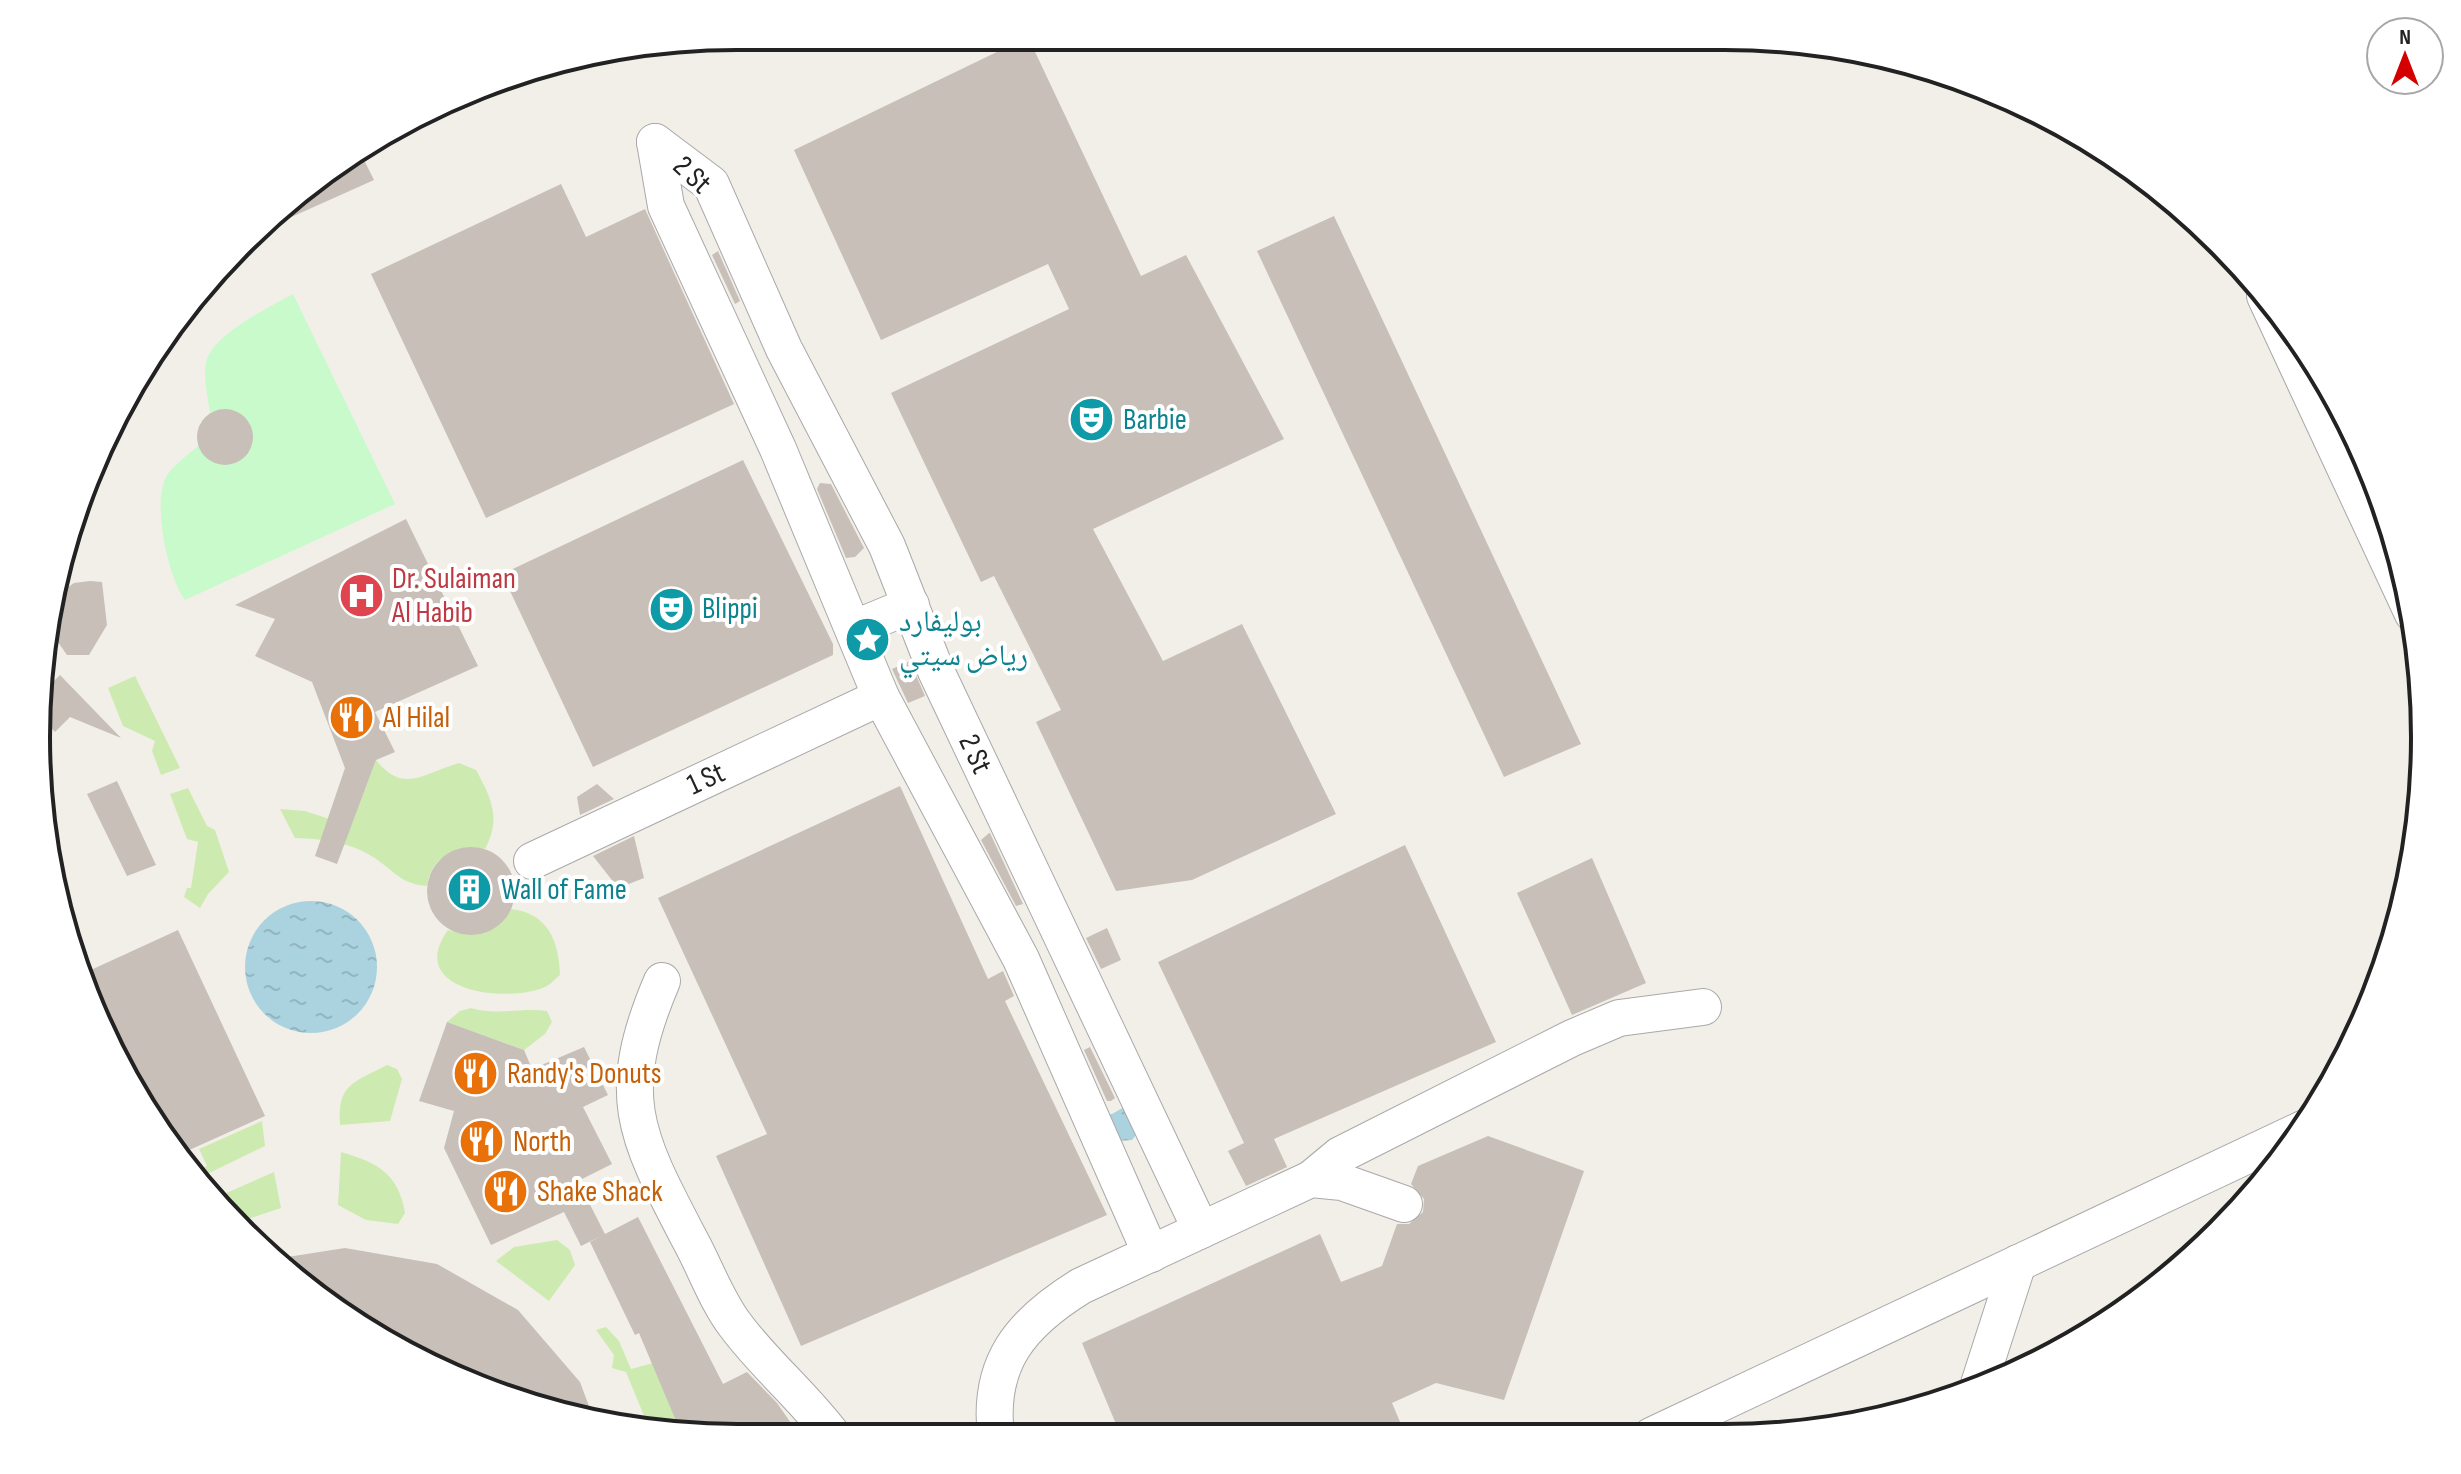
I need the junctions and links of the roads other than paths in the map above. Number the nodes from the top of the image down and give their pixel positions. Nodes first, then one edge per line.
1 (2288, 345) edge
2 (799, 377) junction
3 (755, 399) junction
4 (2389, 562) edge
5 (911, 605) junction
6 (853, 629) junction
7 (881, 697) junction
8 (969, 740) junction
9 (918, 766) junction
10 (532, 861) dead end
11 (1070, 958) junction
12 (1029, 978) junction
13 (662, 981) dead end
14 (1703, 1007) dead end
15 (2280, 1140) edge
16 (1311, 1179) junction
17 (1404, 1204) dead end
18 (1201, 1230) junction
19 (1151, 1254) junction
20 (2018, 1263) junction
21 (1982, 1374) edge
22 (822, 1424) edge
23 (994, 1424) edge
24 (1676, 1424) edge

1 - 4 street
2 - 3 street
2 - 3 street, 2 St
2 - 5 street, 2 St
3 - 6 street, 2 St
5 - 6 street
5 - 8 street, 2 St
6 - 7 street, 2 St
7 - 9 street, 2 St
7 - 10 street, 1 St
8 - 9 street
8 - 11 street, 2 St
9 - 12 street, 2 St
11 - 12 street
11 - 18 street, 2 St
12 - 19 street, 2 St
13 - 22 street
14 - 16 street
15 - 20 street
16 - 17 street
16 - 18 street
18 - 19 street
19 - 23 street
20 - 21 street
20 - 24 street

